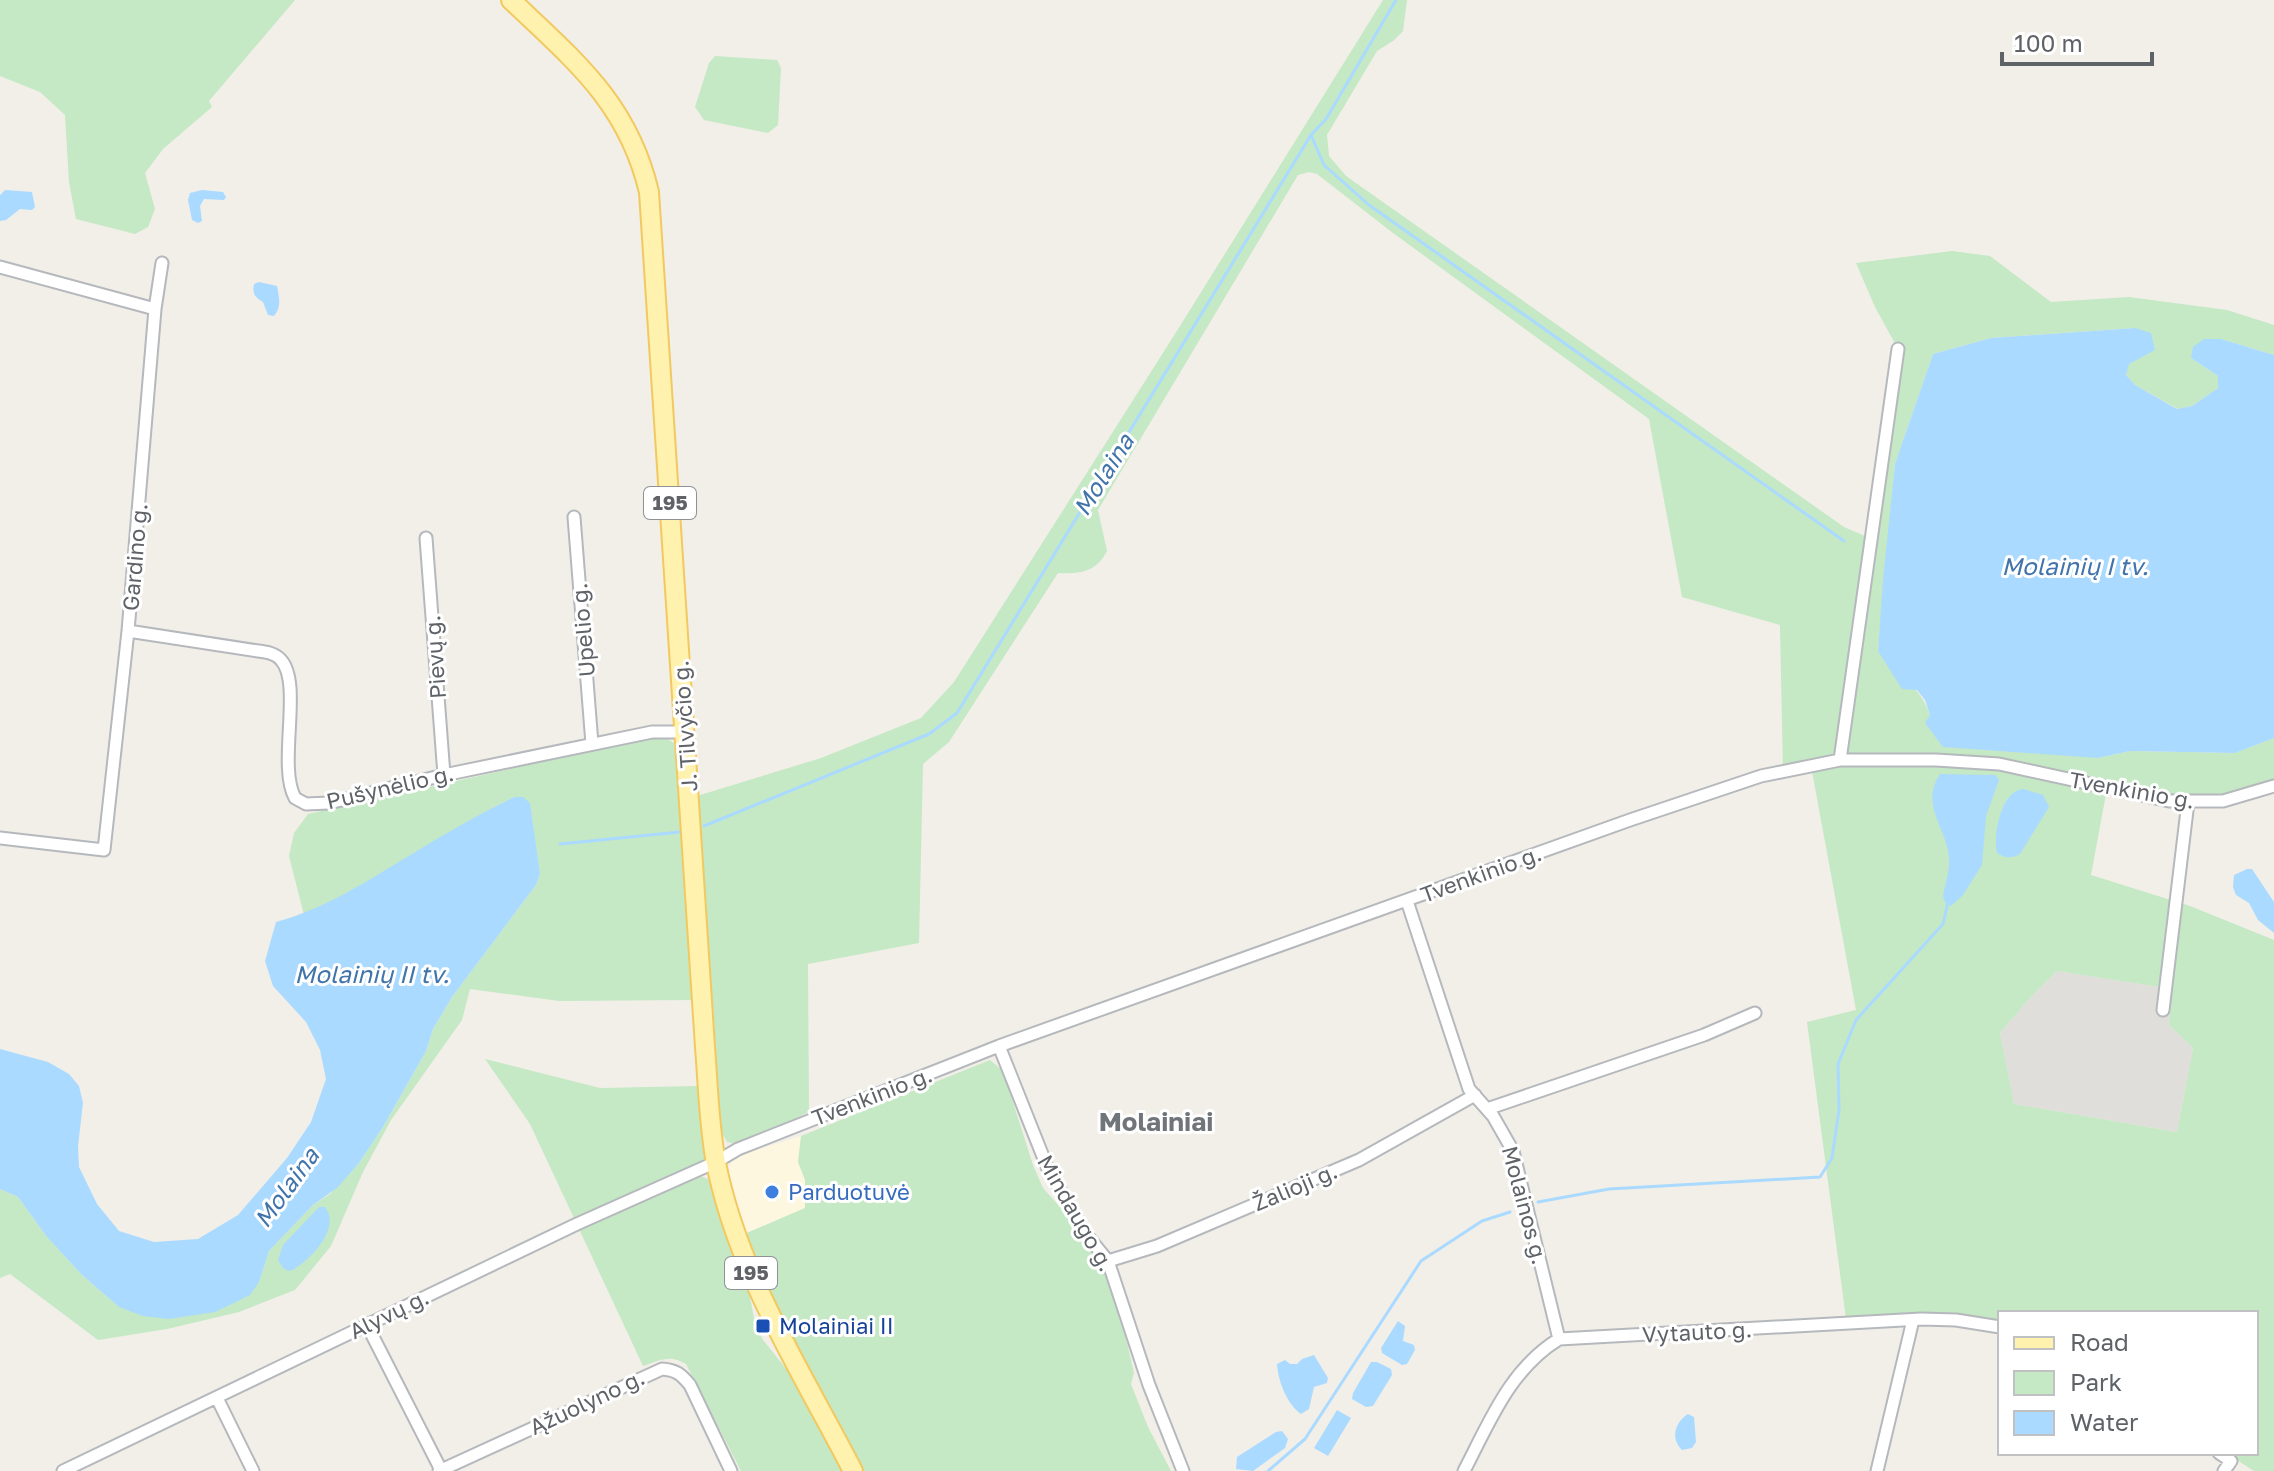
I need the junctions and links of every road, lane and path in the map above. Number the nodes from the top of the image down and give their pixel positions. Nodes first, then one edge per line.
1 (511, 0) edge
2 (528, 8) edge
3 (162, 263) dead end
4 (0, 267) edge
5 (155, 309) junction
6 (1898, 349) dead end
7 (574, 517) dead end
8 (426, 538) dead end
9 (128, 631) junction
10 (685, 732) junction
11 (592, 744) junction
12 (1840, 760) junction
13 (444, 775) junction
14 (2274, 786) edge
15 (2188, 802) junction
16 (0, 838) edge
17 (1407, 901) junction
18 (2163, 1010) dead end
19 (1755, 1013) dead end
20 (999, 1046) junction
21 (1475, 1095) junction
22 (1487, 1109) junction
23 (716, 1162) junction
24 (1108, 1261) junction
25 (1913, 1320) junction
26 (367, 1325) junction
27 (1998, 1327) edge
28 (1559, 1339) junction
29 (217, 1398) junction
30 (63, 1471) edge
31 (253, 1471) edge
32 (440, 1471) edge
33 (731, 1471) edge
34 (853, 1471) edge
35 (1183, 1471) edge
36 (1464, 1471) edge
37 (1877, 1471) edge

1 - 2 main road, J. Tilvyčio g. / 195
2 - 10 main road, J. Tilvyčio g. / 195
3 - 5 street, Gardino g.
4 - 5 street
5 - 9 street, Gardino g.
6 - 12 street
7 - 11 street, Upelio g.
8 - 13 street, Pievų g.
9 - 13 street, Pušynėlio g.
9 - 16 street, Gardino g.
10 - 11 street, Pušynėlio g.
10 - 23 main road, J. Tilvyčio g. / 195
11 - 13 street, Pušynėlio g.
12 - 15 street, Tvenkinio g.
12 - 17 street, Tvenkinio g.
14 - 15 street, Tvenkinio g.
15 - 18 street
17 - 20 street, Tvenkinio g.
17 - 21 street, Molainos g.
19 - 22 street
20 - 23 street, Tvenkinio g.
20 - 24 street, Mindaugo g.
21 - 22 street, Molainos g.
21 - 24 street, Žalioji g.
22 - 28 street, Molainos g.
23 - 26 street, Alyvų g.
23 - 34 main road, J. Tilvyčio g. / 195
24 - 35 street, Mindaugo g.
25 - 27 street, Vytauto g.
25 - 28 street, Vytauto g.
25 - 37 street
26 - 29 street, Alyvų g.
26 - 32 street
28 - 36 street
29 - 30 street, Alyvų g.
29 - 31 street
32 - 33 street, Ąžuolyno g.

